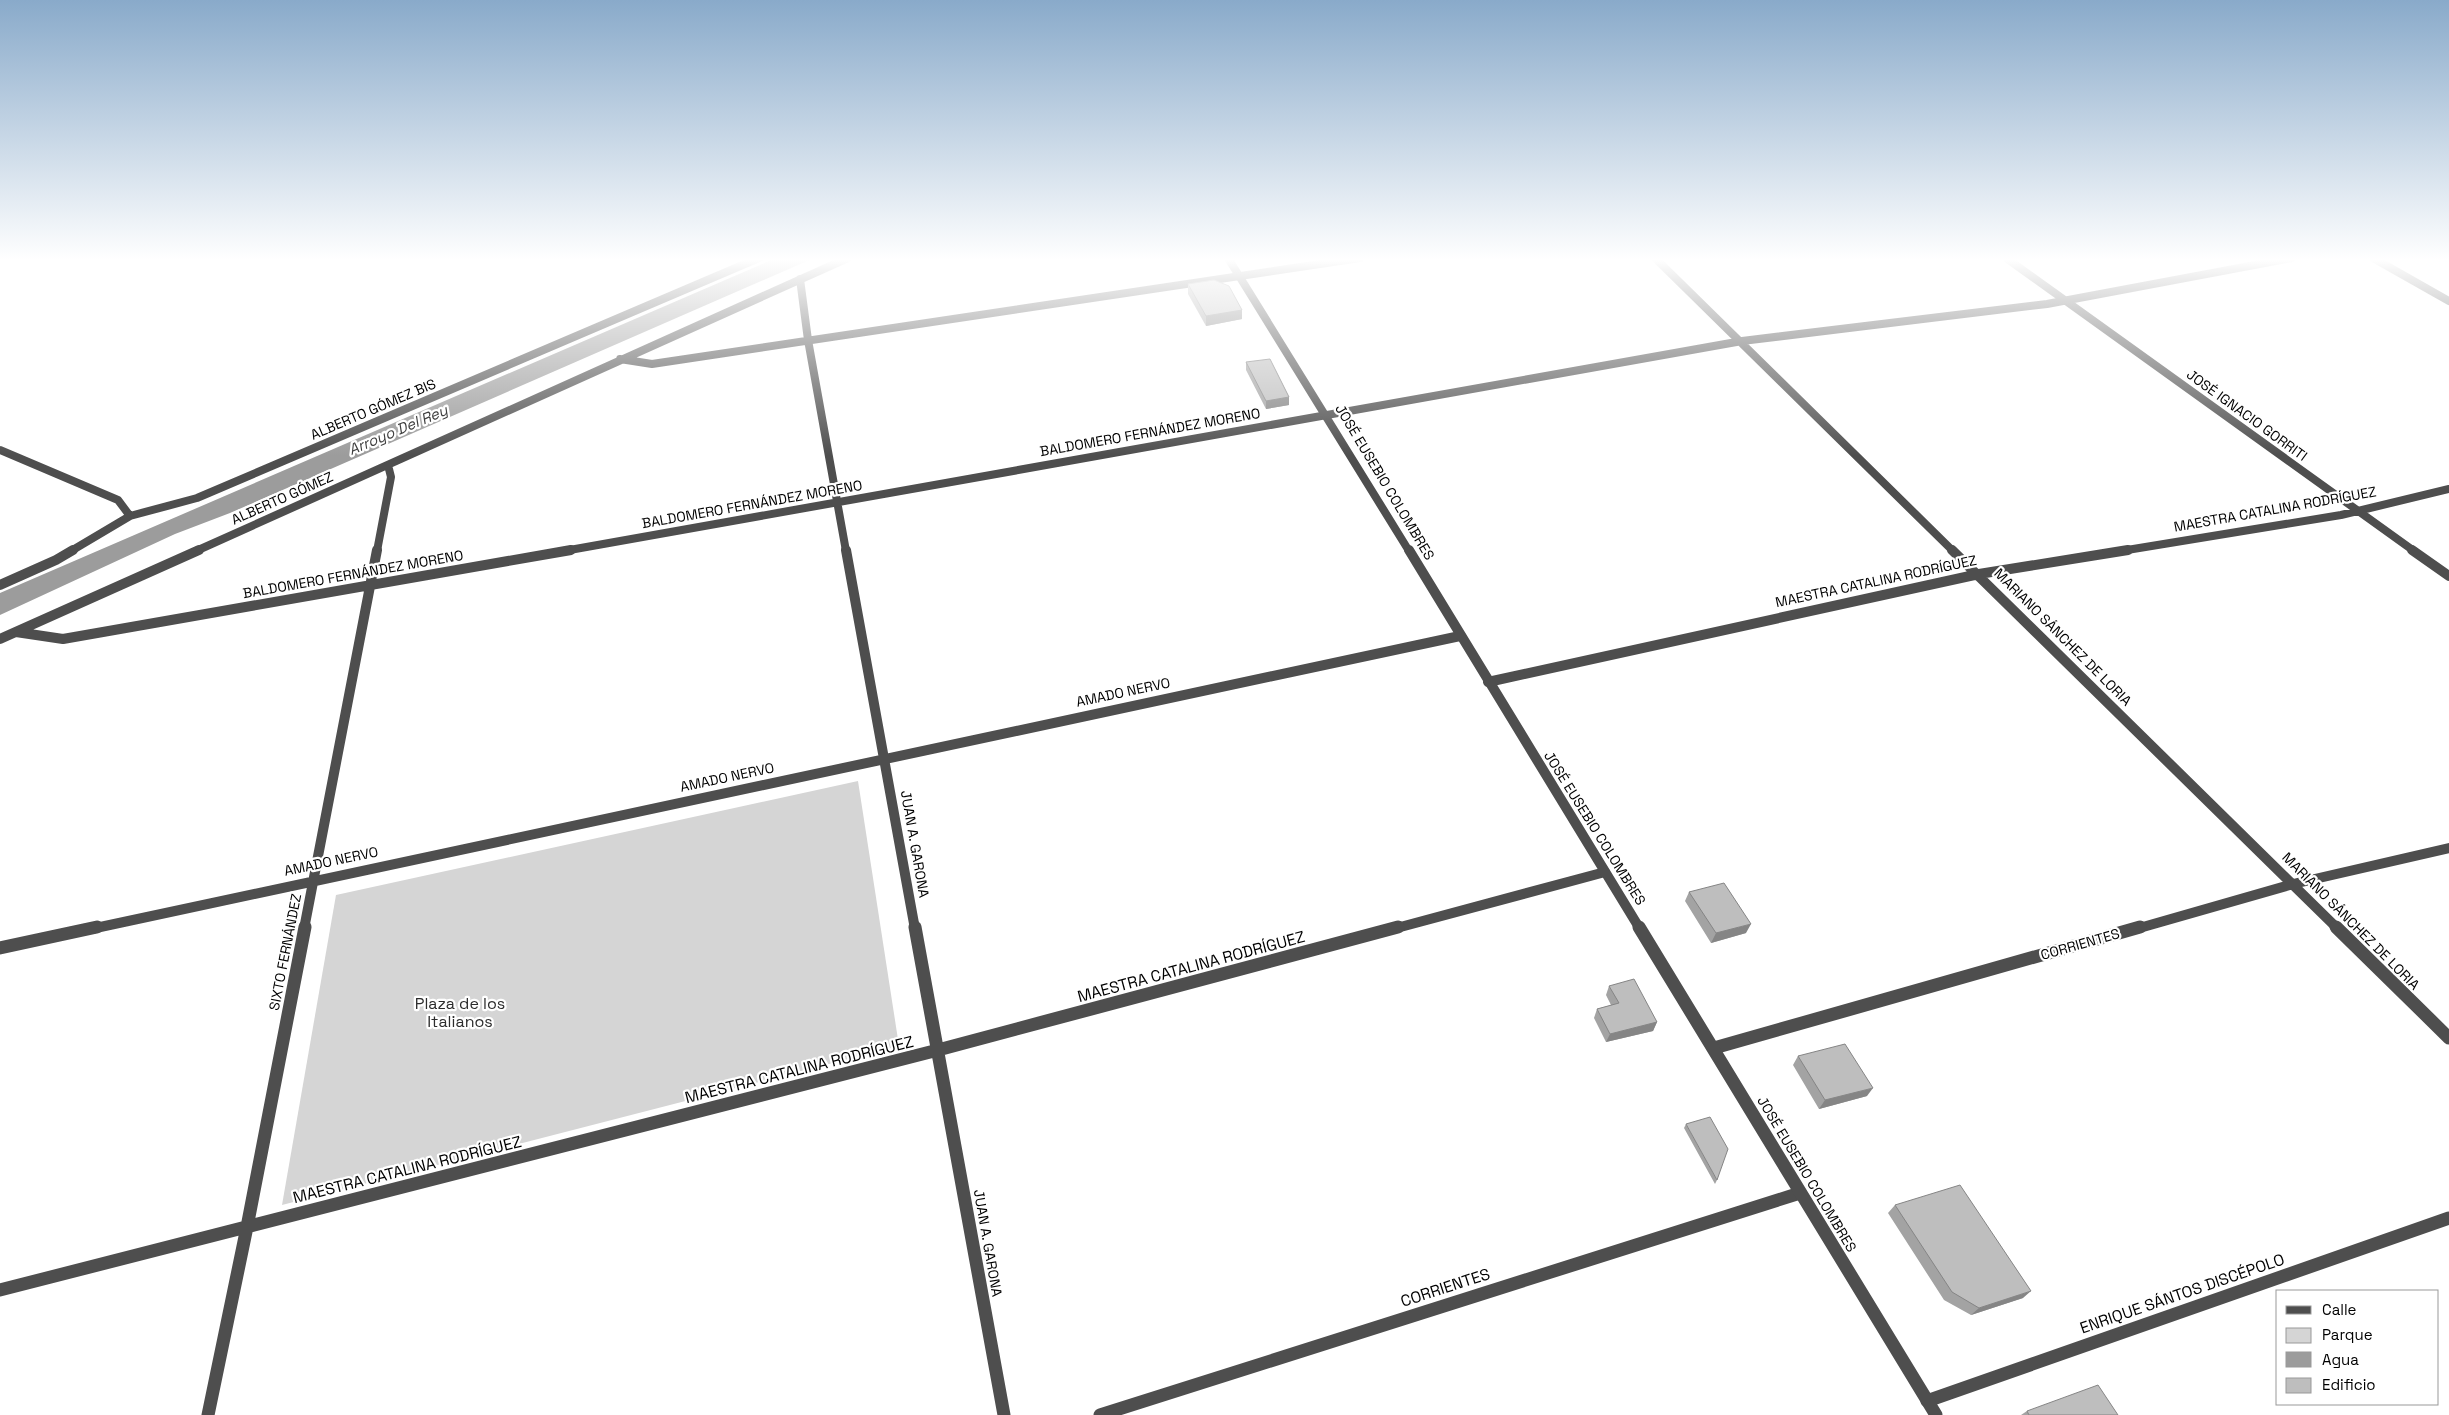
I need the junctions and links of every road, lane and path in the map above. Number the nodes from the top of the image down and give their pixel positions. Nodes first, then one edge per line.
1 (604, 324) edge
2 (698, 324) edge
3 (806, 324) edge
4 (917, 324) edge
5 (1268, 324) edge
6 (1724, 324) edge
7 (1876, 324) edge
8 (2099, 324) edge
9 (808, 340) junction
10 (1742, 341) junction
11 (620, 359) junction
12 (1326, 414) junction
13 (0, 450) edge
14 (388, 465) junction
15 (2449, 489) edge
16 (838, 504) junction
17 (2360, 511) junction
18 (130, 516) junction
19 (1979, 574) junction
20 (2449, 576) edge
21 (0, 585) edge
22 (369, 586) junction
23 (16, 632) junction
24 (1460, 636) junction
25 (0, 639) edge
26 (1488, 682) junction
27 (884, 758) junction
28 (2449, 848) edge
29 (1605, 872) junction
30 (314, 880) junction
31 (2293, 884) junction
32 (0, 948) edge
33 (2449, 1038) edge
34 (1714, 1048) junction
35 (938, 1050) junction
36 (1800, 1193) junction
37 (2449, 1218) edge
38 (247, 1227) junction
39 (0, 1290) edge
40 (1927, 1401) junction
41 (208, 1415) edge
42 (1004, 1415) edge
43 (1100, 1415) edge
44 (1936, 1415) edge

1 - 18 street, ALBERTO GÓMEZ BIS
2 - 11 street, ALBERTO GÓMEZ
3 - 9 street, JUAN A. GARONA
4 - 9 street
5 - 12 street, JOSÉ EUSEBIO COLOMBRES
6 - 10 street, MARIANO SÁNCHEZ DE LORIA
7 - 10 street, BALDOMERO FERNÁNDEZ MORENO
8 - 17 street, JOSÉ IGNACIO GORRITI
9 - 11 street
9 - 16 street, JUAN A. GARONA
10 - 12 street, BALDOMERO FERNÁNDEZ MORENO
10 - 19 street, MARIANO SÁNCHEZ DE LORIA
11 - 14 street, ALBERTO GÓMEZ
12 - 16 street, BALDOMERO FERNÁNDEZ MORENO
12 - 24 street, JOSÉ EUSEBIO COLOMBRES
13 - 18 street
14 - 22 street, SIXTO FERNÁNDEZ
14 - 23 street, ALBERTO GÓMEZ
15 - 17 street, MAESTRA CATALINA RODRÍGUEZ
16 - 22 street, BALDOMERO FERNÁNDEZ MORENO
16 - 27 street, JUAN A. GARONA
17 - 19 street, MAESTRA CATALINA RODRÍGUEZ
17 - 20 street, JOSÉ IGNACIO GORRITI
18 - 21 street, ALBERTO GÓMEZ BIS
19 - 26 street, MAESTRA CATALINA RODRÍGUEZ
19 - 31 street, MARIANO SÁNCHEZ DE LORIA
22 - 23 street, BALDOMERO FERNÁNDEZ MORENO
22 - 30 street, SIXTO FERNÁNDEZ
23 - 25 street, ALBERTO GÓMEZ
24 - 26 street, JOSÉ EUSEBIO COLOMBRES
24 - 27 street, AMADO NERVO
26 - 29 street, JOSÉ EUSEBIO COLOMBRES
27 - 30 street, AMADO NERVO
27 - 35 street, JUAN A. GARONA
28 - 31 street, CORRIENTES
29 - 34 street, JOSÉ EUSEBIO COLOMBRES
29 - 35 street, MAESTRA CATALINA RODRÍGUEZ
30 - 32 street, AMADO NERVO
30 - 38 street, SIXTO FERNÁNDEZ
31 - 33 street, MARIANO SÁNCHEZ DE LORIA
31 - 34 street, CORRIENTES
34 - 36 street, JOSÉ EUSEBIO COLOMBRES
35 - 38 street, MAESTRA CATALINA RODRÍGUEZ
35 - 42 street, JUAN A. GARONA
36 - 40 street, JOSÉ EUSEBIO COLOMBRES
36 - 43 street, CORRIENTES
37 - 40 street, ENRIQUE SÁNTOS DISCÉPOLO
38 - 39 street, MAESTRA CATALINA RODRÍGUEZ
38 - 41 street, SIXTO FERNÁNDEZ
40 - 44 street, JOSÉ EUSEBIO COLOMBRES

